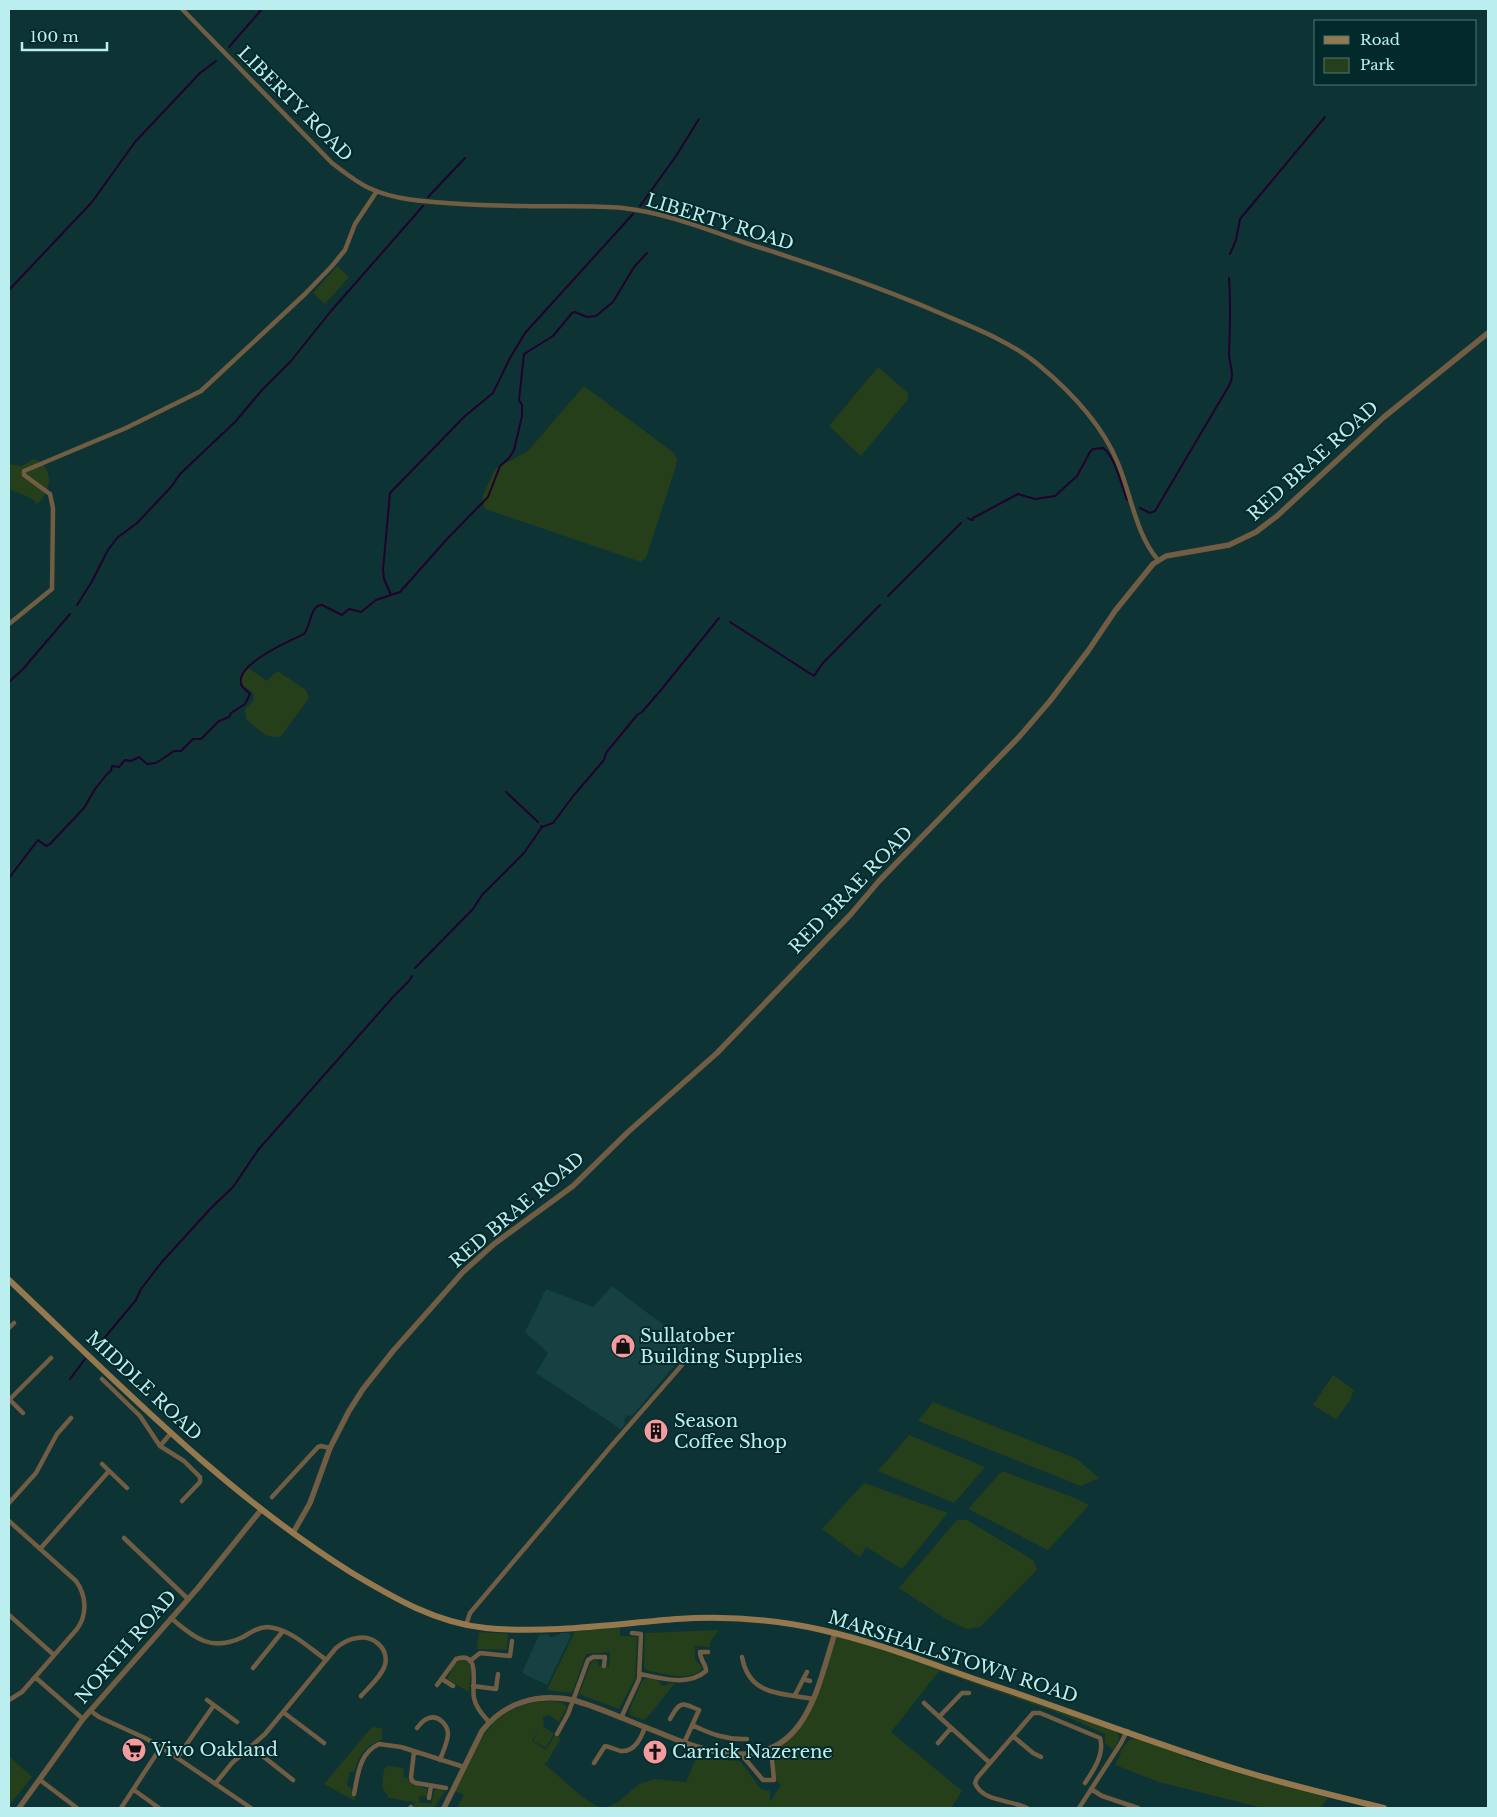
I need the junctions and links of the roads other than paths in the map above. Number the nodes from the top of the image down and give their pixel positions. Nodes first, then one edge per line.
1 (182, 9) edge
2 (377, 191) junction
3 (1488, 333) edge
4 (1158, 560) junction
5 (9, 624) edge
6 (9, 1280) edge
7 (14, 1323) dead end
8 (9, 1328) edge
9 (51, 1358) dead end
10 (682, 1365) dead end
11 (102, 1379) dead end
12 (9, 1400) edge
13 (23, 1413) dead end
14 (71, 1418) dead end
15 (171, 1433) junction
16 (160, 1446) junction
17 (330, 1448) junction
18 (102, 1464) dead end
19 (109, 1471) junction
20 (127, 1488) dead end
21 (272, 1497) dead end
22 (182, 1501) dead end
23 (9, 1503) edge
24 (262, 1510) junction
25 (9, 1521) edge
26 (293, 1533) junction
27 (124, 1538) dead end
28 (40, 1549) junction
29 (188, 1599) junction
30 (9, 1615) edge
31 (171, 1618) junction
32 (466, 1625) junction
33 (283, 1630) junction
34 (632, 1633) dead end
35 (835, 1633) junction
36 (512, 1641) dead end
37 (708, 1652) dead end
38 (54, 1656) junction
39 (742, 1658) dead end
40 (325, 1659) junction
41 (470, 1661) junction
42 (604, 1666) dead end
43 (253, 1668) dead end
44 (807, 1672) dead end
45 (498, 1674) dead end
46 (640, 1674) junction
47 (35, 1677) junction
48 (803, 1678) junction
49 (442, 1679) junction
50 (810, 1681) dead end
51 (437, 1686) dead end
52 (453, 1686) dead end
53 (473, 1686) junction
54 (969, 1693) dead end
55 (795, 1695) junction
56 (362, 1696) dead end
57 (813, 1699) junction
58 (9, 1700) edge
59 (208, 1700) dead end
60 (573, 1700) junction
61 (924, 1703) dead end
62 (214, 1705) junction
63 (90, 1711) junction
64 (283, 1712) junction
65 (939, 1717) junction
66 (621, 1718) junction
67 (83, 1719) junction
68 (670, 1719) dead end
69 (237, 1722) dead end
70 (489, 1722) junction
71 (692, 1725) junction
72 (644, 1727) junction
73 (417, 1728) dead end
74 (951, 1728) junction
75 (1127, 1731) junction
76 (557, 1734) dead end
77 (1014, 1736) junction
78 (748, 1739) dead end
79 (938, 1742) dead end
80 (324, 1743) dead end
81 (684, 1743) junction
82 (250, 1746) junction
83 (161, 1747) junction
84 (771, 1748) junction
85 (414, 1752) junction
86 (741, 1754) junction
87 (1041, 1757) dead end
88 (177, 1758) junction
89 (440, 1760) junction
90 (594, 1763) dead end
91 (990, 1763) junction
92 (464, 1767) junction
93 (40, 1780) junction
94 (293, 1780) dead end
95 (1084, 1783) dead end
96 (216, 1784) junction
97 (431, 1786) junction
98 (446, 1788) dead end
99 (134, 1790) junction
100 (1091, 1790) junction
101 (354, 1794) dead end
102 (429, 1798) dead end
103 (1013, 1802) junction
104 (19, 1808) edge
105 (75, 1808) edge
106 (121, 1808) edge
107 (159, 1808) edge
108 (252, 1808) edge
109 (444, 1808) edge
110 (1011, 1808) edge
111 (1027, 1808) edge
112 (1079, 1808) edge
113 (1138, 1808) edge
114 (1384, 1808) edge

1 - 2 street, LIBERTY ROAD
2 - 4 street, LIBERTY ROAD
2 - 5 street
3 - 4 street, RED BRAE ROAD
4 - 17 street, RED BRAE ROAD
6 - 15 main road, MIDDLE ROAD
7 - 8 street
9 - 12 street
10 - 32 street
11 - 16 street
12 - 13 street
14 - 23 street
15 - 16 street
15 - 24 main road, MIDDLE ROAD
16 - 22 street
17 - 21 street
17 - 26 street, RED BRAE ROAD
18 - 19 street
19 - 20 street
19 - 28 street
24 - 26 main road, MARSHALLSTOWN ROAD
24 - 29 street, NORTH ROAD
25 - 28 street
26 - 32 main road, MARSHALLSTOWN ROAD
27 - 29 street
28 - 38 street
29 - 31 street, NORTH ROAD
30 - 38 street
31 - 33 street
31 - 63 street, NORTH ROAD
32 - 35 main road, MARSHALLSTOWN ROAD
33 - 40 street
33 - 43 street
34 - 46 street
35 - 57 street
35 - 75 main road, MARSHALLSTOWN ROAD
36 - 41 street
37 - 46 street
38 - 47 street
39 - 55 street
40 - 56 street
40 - 64 street
41 - 49 street
41 - 53 street
42 - 60 street
44 - 48 street
45 - 53 street
46 - 66 street
47 - 58 street
47 - 67 street
48 - 50 street
48 - 55 street
49 - 51 street
49 - 52 street
53 - 70 street
54 - 65 street
55 - 57 street
57 - 84 street
59 - 62 street
60 - 66 street
60 - 70 street
60 - 76 street
61 - 65 street
62 - 69 street
62 - 88 street
63 - 67 street, NORTH ROAD
63 - 83 street
64 - 80 street
64 - 82 street
65 - 74 street
66 - 72 street
67 - 93 street, NORTH ROAD
68 - 71 street
70 - 92 street
71 - 78 street
71 - 81 street
72 - 81 street
72 - 90 street
73 - 89 street
74 - 79 street
74 - 91 street
75 - 100 street
75 - 114 main road, MARSHALLSTOWN ROAD
77 - 87 street
77 - 91 street
77 - 95 street
81 - 86 street
82 - 94 street
82 - 96 street
83 - 88 street
83 - 99 street
84 - 86 street
84 - 86 street
85 - 89 street
85 - 97 street
85 - 101 street
88 - 96 street
89 - 92 street
91 - 103 street
92 - 109 street
93 - 104 street, NORTH ROAD
93 - 105 street
96 - 108 street
97 - 98 street
97 - 102 street
99 - 106 street
99 - 107 street
100 - 112 street
100 - 113 street
103 - 110 street
103 - 111 street

